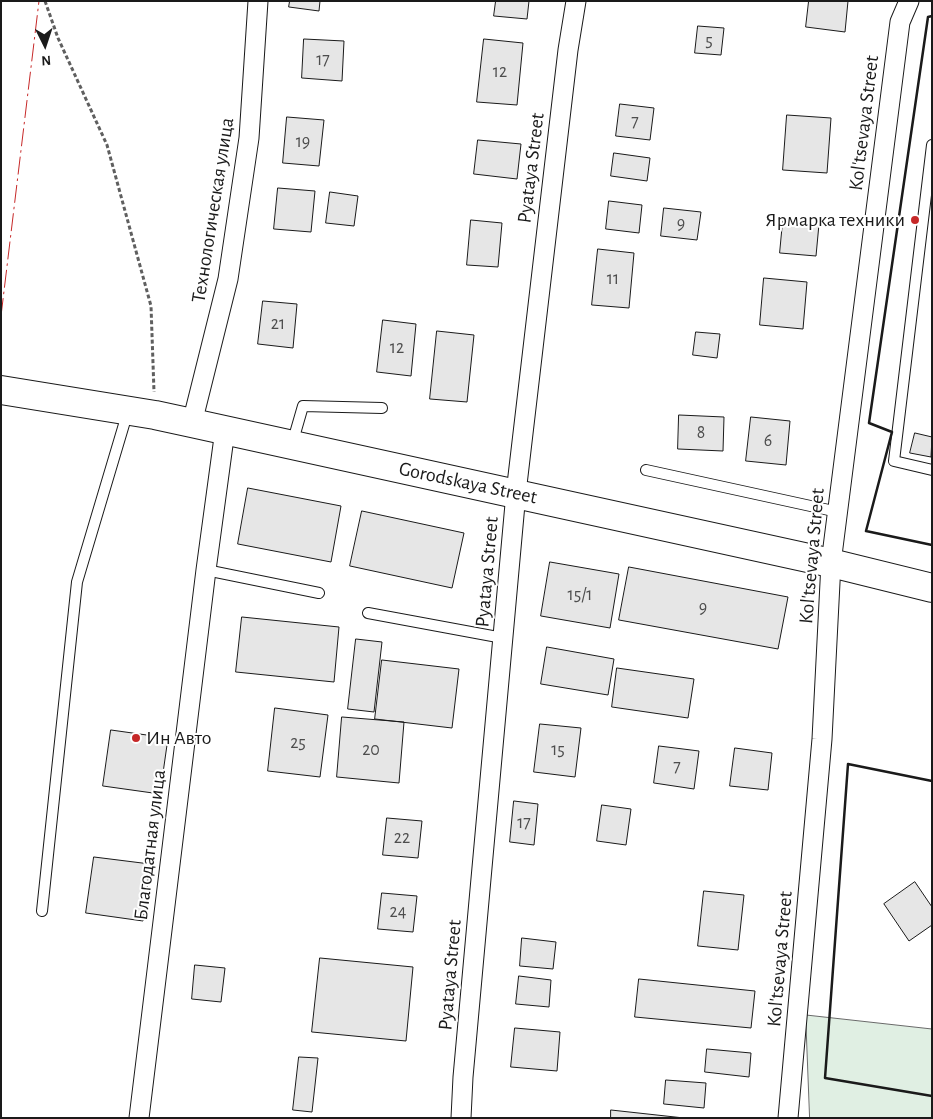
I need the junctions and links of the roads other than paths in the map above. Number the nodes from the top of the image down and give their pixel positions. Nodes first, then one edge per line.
1 (258, 1) edge
2 (576, 1) edge
3 (909, 1) edge
4 (932, 145) edge
5 (1, 390) edge
6 (382, 408) dead end
7 (128, 410) junction
8 (192, 423) junction
9 (225, 430) junction
10 (292, 444) junction
11 (646, 470) dead end
12 (932, 470) edge
13 (516, 494) junction
14 (838, 512) junction
15 (831, 563) junction
16 (206, 570) junction
17 (932, 588) edge
18 (319, 592) dead end
19 (368, 613) dead end
20 (503, 638) junction
21 (42, 911) dead end
22 (139, 1118) edge
23 (461, 1118) edge
24 (788, 1118) edge

1 - 8 street, Технологическая улица
2 - 13 street, Pyataya Street
3 - 14 street, Kol'tsevaya Street
4 - 12 lane
5 - 7 street, Gorodskaya Street
6 - 10 lane
7 - 8 street, Gorodskaya Street
7 - 21 lane
8 - 9 street, Gorodskaya Street
9 - 10 street, Gorodskaya Street
9 - 16 street, Благодатная улица
10 - 13 street, Gorodskaya Street
11 - 14 lane
13 - 15 street, Gorodskaya Street
13 - 20 street, Pyataya Street
14 - 15 street, Kol'tsevaya Street
15 - 17 street, Gorodskaya Street
15 - 24 street, Kol'tsevaya Street
16 - 18 lane
16 - 22 street, Благодатная улица
19 - 20 lane
20 - 23 street, Pyataya Street

